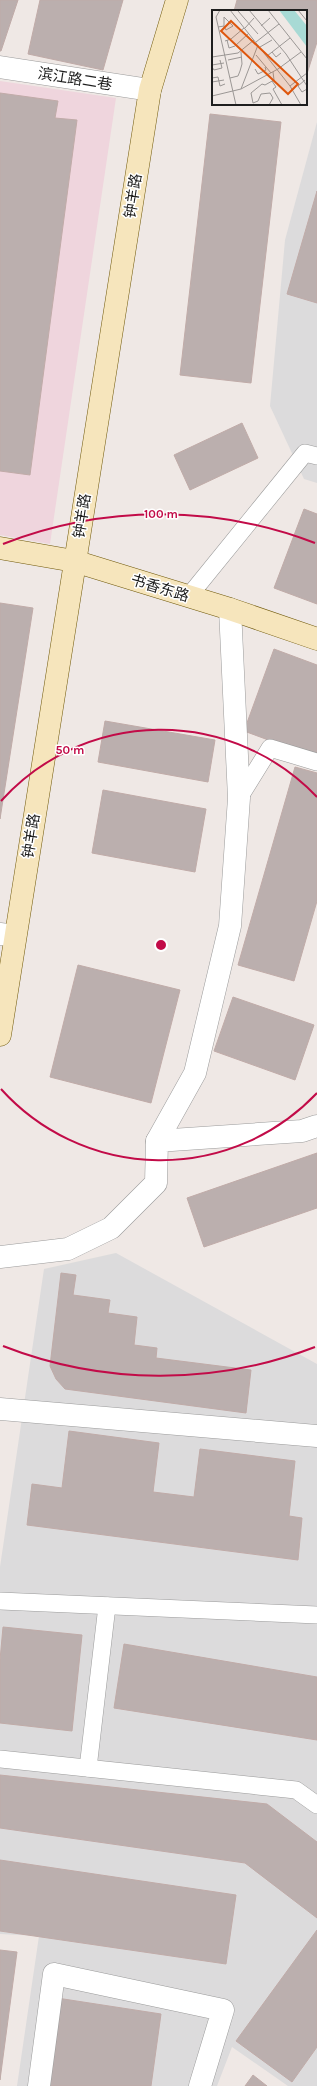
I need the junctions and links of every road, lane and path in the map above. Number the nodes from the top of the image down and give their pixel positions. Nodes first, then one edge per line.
1 (177, 0) edge
2 (0, 67) edge
3 (150, 90) junction
4 (317, 456) edge
5 (0, 548) edge
6 (74, 561) junction
7 (189, 596) junction
8 (230, 609) junction
9 (317, 639) edge
10 (317, 762) edge
11 (239, 798) junction
12 (8, 935) edge
13 (0, 1035) edge
14 (317, 1126) edge
15 (157, 1141) junction
16 (0, 1257) edge
17 (0, 1409) edge
18 (317, 1436) edge
19 (0, 1601) edge
20 (107, 1606) junction
21 (317, 1616) edge
22 (0, 1759) edge
23 (88, 1768) junction
24 (317, 1805) edge
25 (38, 2086) edge
26 (200, 2086) edge

1 - 3 street, 钟羊路
2 - 3 street, 滨江路二巷
3 - 6 street, 钟羊路
4 - 7 lane
5 - 6 street, 书香东路
6 - 7 street, 书香东路
6 - 12 street, 钟羊路
7 - 8 street, 书香东路
8 - 9 street, 书香东路
8 - 11 street
10 - 11 lane
11 - 15 street
12 - 13 street, 钟羊路
14 - 15 street
15 - 16 street
17 - 18 street
19 - 20 lane
20 - 21 lane
20 - 23 lane
22 - 23 lane
23 - 24 lane
25 - 26 street

